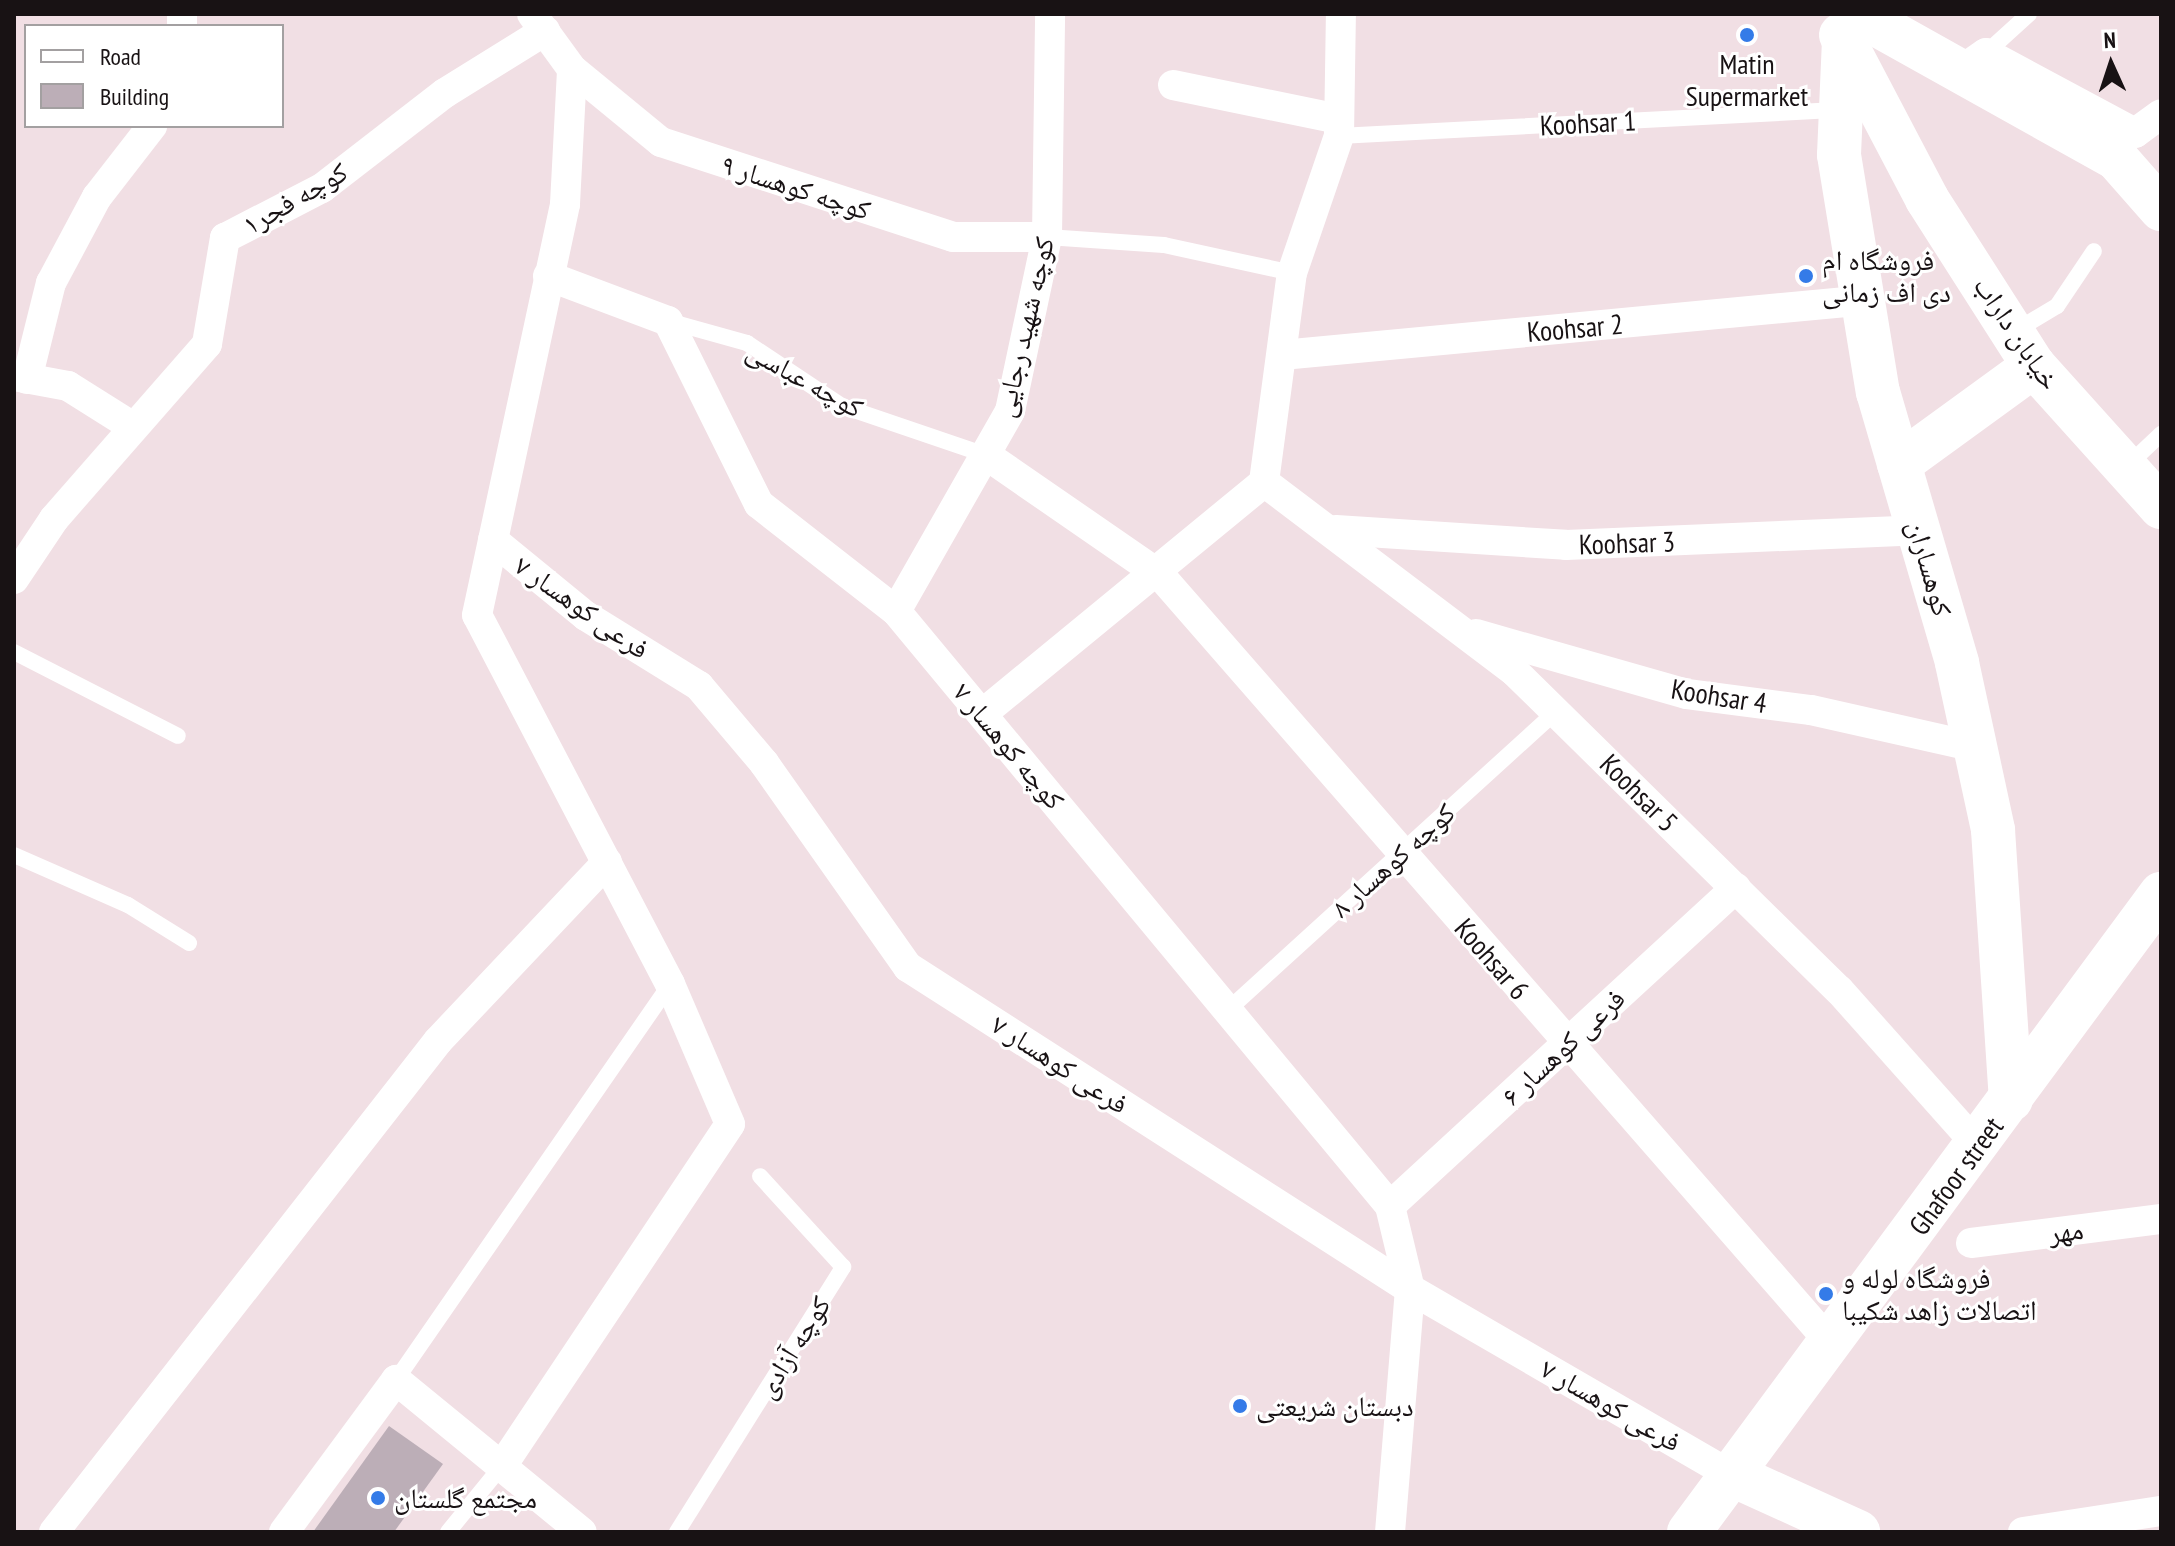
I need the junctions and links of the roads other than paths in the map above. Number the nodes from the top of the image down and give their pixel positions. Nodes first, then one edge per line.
1 (1050, 14) edge
2 (1341, 14) edge
3 (2029, 14) edge
4 (539, 23) edge
5 (1844, 23) edge
6 (1972, 63) junction
7 (572, 69) junction
8 (1173, 85) dead end
9 (1837, 110) junction
10 (2161, 114) edge
11 (1339, 127) junction
12 (150, 128) edge
13 (2161, 209) edge
14 (1047, 237) junction
15 (2094, 251) dead end
16 (1292, 273) junction
17 (548, 276) junction
18 (1867, 300) junction
19 (668, 321) junction
20 (2024, 349) junction
21 (1282, 355) junction
22 (20, 378) edge
23 (133, 427) junction
24 (2161, 434) edge
25 (986, 455) junction
26 (1899, 464) junction
27 (2123, 469) junction
28 (1264, 482) junction
29 (2161, 507) edge
30 (1336, 530) junction
31 (1918, 530) junction
32 (493, 540) junction
33 (1160, 575) junction
34 (14, 579) edge
35 (896, 611) junction
36 (1467, 632) junction
37 (14, 652) edge
38 (1557, 711) junction
39 (982, 714) junction
40 (178, 736) dead end
41 (1975, 747) junction
42 (1400, 854) junction
43 (14, 855) edge
44 (607, 862) junction
45 (1736, 888) junction
46 (2161, 894) edge
47 (189, 943) dead end
48 (670, 984) junction
49 (1229, 1009) junction
50 (1567, 1044) junction
51 (2011, 1099) junction
52 (1977, 1145) junction
53 (760, 1176) dead end
54 (1390, 1206) junction
55 (2161, 1219) edge
56 (1971, 1243) dead end
57 (1410, 1289) junction
58 (1828, 1340) junction
59 (396, 1380) junction
60 (504, 1463) junction
61 (1728, 1473) junction
62 (2161, 1511) edge
63 (54, 1532) edge
64 (284, 1532) edge
65 (448, 1532) edge
66 (582, 1532) edge
67 (677, 1532) edge
68 (1390, 1532) edge
69 (1689, 1532) edge
70 (1858, 1532) edge
71 (2023, 1532) edge

1 - 14 street, کوچه شهید رجایی
2 - 11 street
3 - 6 lane
4 - 7 street, کوچه کوهسار ۹
4 - 23 street, کوچه فجر۱
5 - 6 street
5 - 9 street, کوهساران
5 - 20 street, خیابان داراب
6 - 10 street
6 - 13 street
7 - 14 street, کوچه کوهسار ۹
7 - 17 street
8 - 11 street
9 - 11 lane, Koohsar 1
9 - 18 street, کوهساران
11 - 16 street
12 - 22 street
14 - 16 lane
14 - 25 street, کوچه شهید رجایی
15 - 20 lane
16 - 21 street
17 - 19 street
17 - 32 street
18 - 21 street, Koohsar 2
18 - 26 street, کوهساران
19 - 25 lane, کوچه عباسی
19 - 35 street, کوچه کوهسار ۷
20 - 26 street
20 - 27 street, خیابان داراب
21 - 28 street
22 - 23 street
23 - 34 street, کوچه فجر۱
24 - 27 lane
25 - 33 street, Koohsar 6
25 - 35 street, کوچه شهید رجایی
26 - 31 street, کوهساران
27 - 29 street, خیابان داراب
28 - 30 street, Koohsar 5
28 - 33 street
30 - 31 street, Koohsar 3
30 - 36 street, Koohsar 5
31 - 41 street, کوهساران
32 - 44 street
32 - 57 street, فرعی کوهسار ۷
33 - 39 street
33 - 42 street, Koohsar 6
35 - 39 street, کوچه کوهسار ۷
36 - 38 street, Koohsar 5
36 - 41 street, Koohsar 4
37 - 40 lane
38 - 42 lane, کوچه کوهسار ۸
38 - 45 street, Koohsar 5
39 - 49 street, کوچه کوهسار ۷
41 - 51 street, کوهساران
42 - 49 lane, کوچه کوهسار ۸
42 - 50 street, Koohsar 6
43 - 47 lane
44 - 48 street
44 - 63 street
45 - 50 street, فرعی کوهسار ۶
45 - 52 street, Koohsar 5
46 - 51 street, Ghafoor street
48 - 59 lane
48 - 60 street
49 - 54 street, کوچه کوهسار ۷
50 - 54 street, فرعی کوهسار ۶
50 - 58 street, Koohsar 6
51 - 52 street, Ghafoor street
52 - 58 street, Ghafoor street
53 - 67 lane, کوچه آزادی
54 - 57 street, کوچه کوهسار ۷
55 - 56 street, مهر
57 - 61 street, فرعی کوهسار ۷
57 - 68 street, کوچه کوهسار ۷
58 - 61 street, Ghafoor street
59 - 60 street
59 - 64 street
60 - 65 lane
60 - 66 street
61 - 69 street, Ghafoor street
61 - 70 street
62 - 71 street

